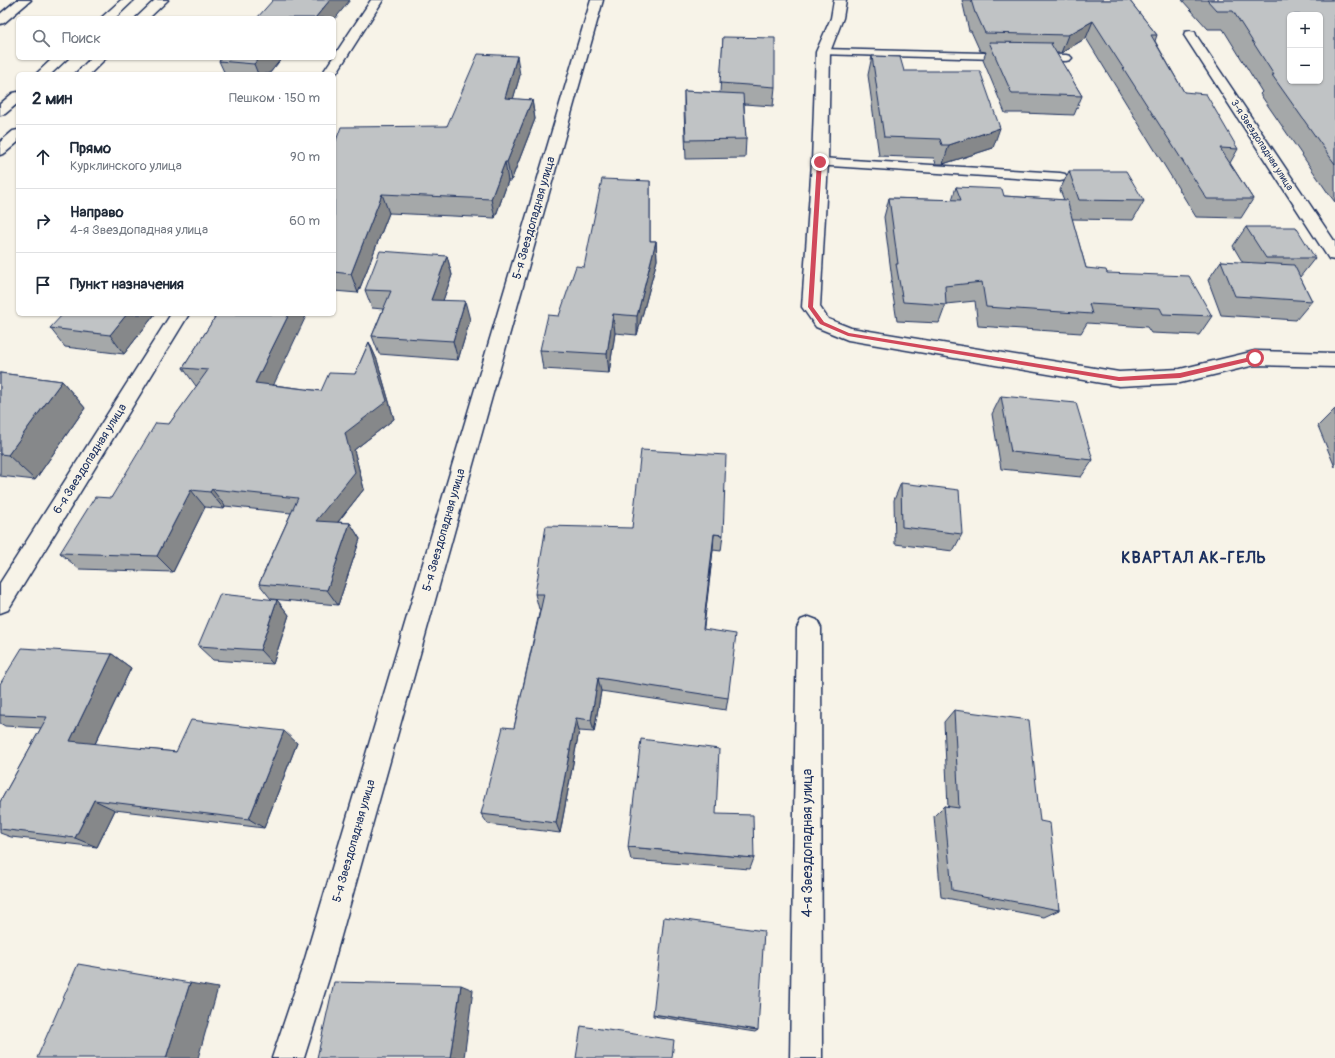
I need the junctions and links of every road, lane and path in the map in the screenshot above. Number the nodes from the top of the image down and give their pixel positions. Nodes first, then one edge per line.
1 (25, 0) edge
2 (128, 0) edge
3 (162, 0) edge
4 (376, 0) edge
5 (597, 0) edge
6 (840, 0) edge
7 (109, 16) edge
8 (144, 16) edge
9 (0, 20) edge
10 (1190, 35) dead end
11 (823, 52) junction
12 (1066, 58) dead end
13 (59, 60) edge
14 (97, 60) edge
15 (45, 72) edge
16 (84, 72) edge
17 (330, 72) edge
18 (16, 98) edge
19 (0, 111) edge
20 (16, 136) edge
21 (0, 150) edge
22 (820, 162) junction
23 (1060, 177) dead end
24 (1335, 256) edge
25 (179, 316) edge
26 (1335, 360) edge
27 (0, 603) edge
28 (809, 628) dead end
29 (288, 1058) edge
30 (806, 1058) edge

1 - 9 street
2 - 7 street
3 - 8 street
4 - 17 street
5 - 29 street, 5-я Звездопадная улица
6 - 11 street
10 - 24 street, 3-я Звездопадная улица
11 - 12 lane
11 - 22 street
13 - 15 street
14 - 16 street
18 - 19 street
20 - 21 street
22 - 23 lane
22 - 26 street
25 - 27 street, 6-я Звездопадная улица
28 - 30 street, 4-я Звездопадная улица

